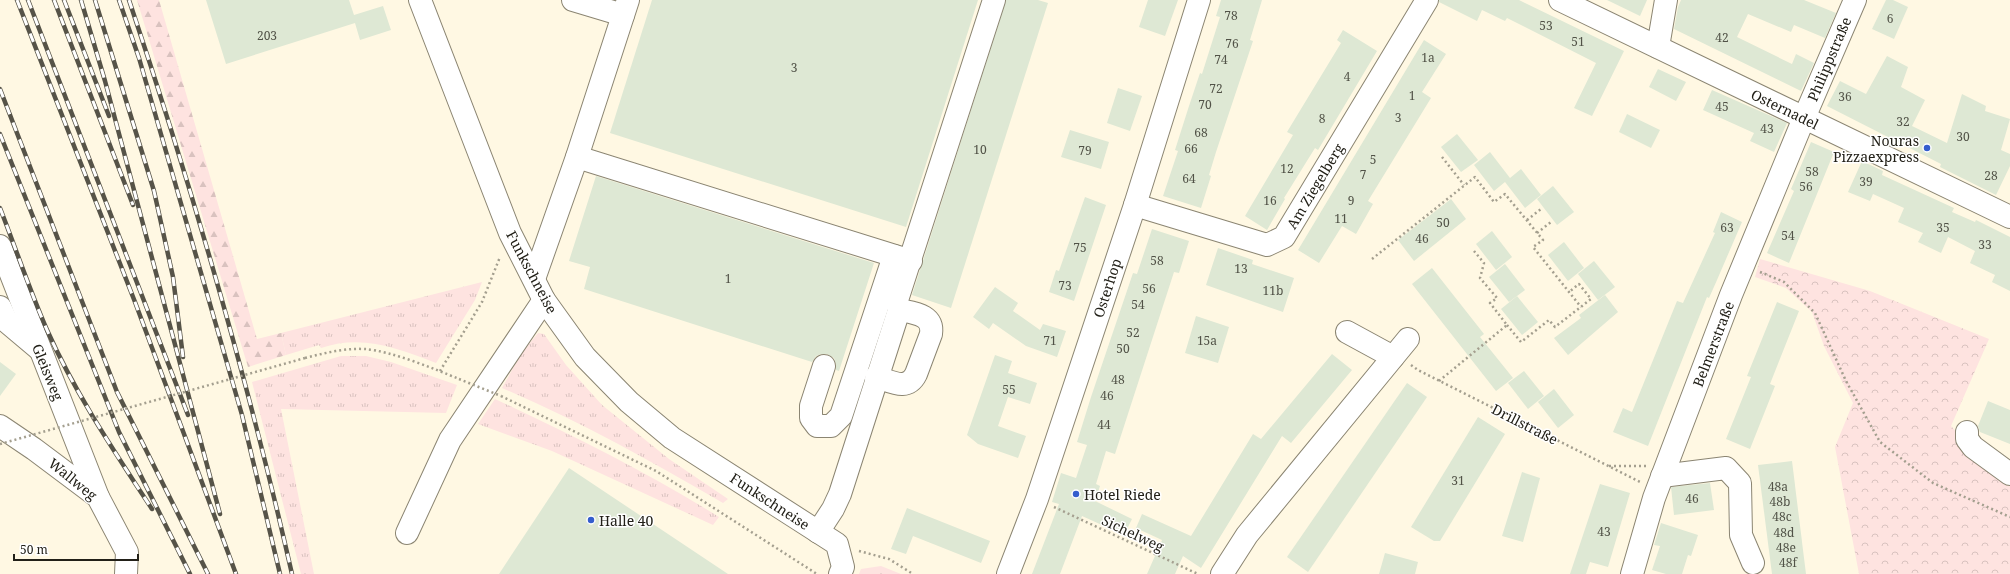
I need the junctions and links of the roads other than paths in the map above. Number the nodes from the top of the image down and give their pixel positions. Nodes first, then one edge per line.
1 (420, 0) edge
2 (574, 0) edge
3 (994, 0) edge
4 (1199, 0) edge
5 (1427, 0) edge
6 (1560, 0) edge
7 (1666, 0) edge
8 (1854, 0) edge
9 (625, 7) edge
10 (1658, 47) junction
11 (1804, 118) junction
12 (577, 157) junction
13 (1135, 205) junction
14 (2010, 217) edge
15 (0, 246) edge
16 (903, 258) junction
17 (534, 279) junction
18 (544, 300) junction
19 (0, 307) edge
20 (899, 310) junction
21 (1347, 332) dead end
22 (39, 349) junction
23 (824, 366) dead end
24 (876, 377) junction
25 (0, 426) edge
26 (1967, 432) dead end
27 (2010, 474) edge
28 (1662, 477) junction
29 (98, 497) junction
30 (818, 532) junction
31 (407, 533) dead end
32 (1753, 563) dead end
33 (126, 574) edge
34 (840, 574) edge
35 (1008, 574) edge
36 (1222, 574) edge
37 (1632, 574) edge

1 - 17 street, Funkschneise
2 - 9 street
3 - 16 street
4 - 13 street, Osterhop
5 - 13 street, Am Ziegelberg
6 - 10 street, Osternadel
7 - 10 street
8 - 11 street, Philippstraße
9 - 12 street
10 - 11 street, Osternadel
11 - 14 street, Osternadel
11 - 28 street, Belmerstraße
12 - 16 street
12 - 17 street
13 - 35 street, Osterhop
15 - 22 street, Gleisweg
16 - 20 street
16 - 23 street
17 - 18 street, Funkschneise
18 - 30 street, Funkschneise
18 - 31 street
19 - 22 street
20 - 24 street
20 - 24 street
21 - 36 street
22 - 29 street, Gleisweg
24 - 30 street
25 - 29 street, Wallweg
26 - 27 street
28 - 32 street
28 - 37 street, Belmerstraße
29 - 33 street, Wallweg
30 - 34 street, Funkschneise

